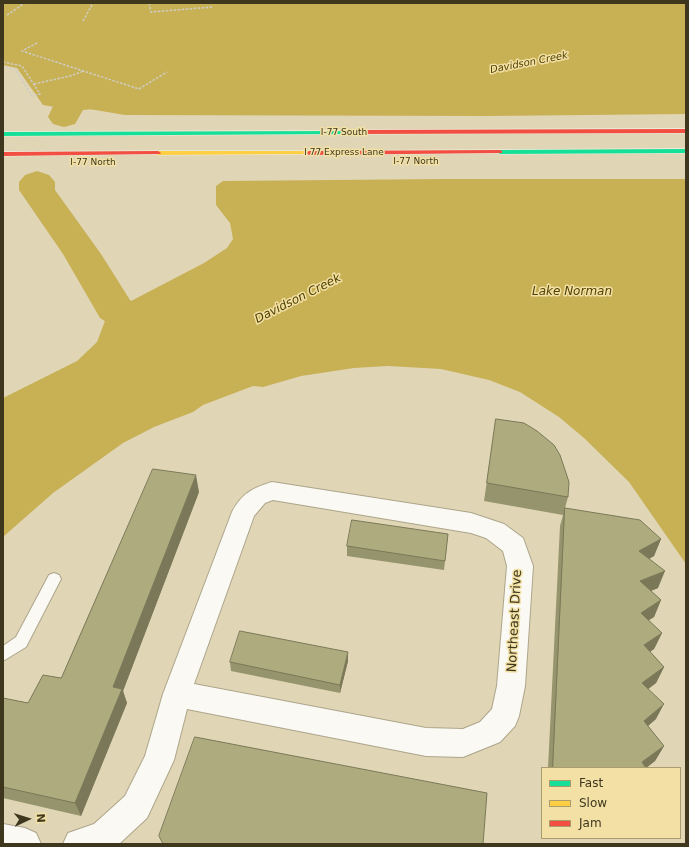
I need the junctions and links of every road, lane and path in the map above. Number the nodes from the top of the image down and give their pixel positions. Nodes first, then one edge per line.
1 (25, 3) edge
2 (93, 3) edge
3 (149, 3) edge
4 (213, 7) dead end
5 (7, 15) dead end
6 (83, 21) dead end
7 (37, 43) dead end
8 (3, 62) edge
9 (3, 66) edge
10 (84, 71) junction
11 (167, 72) dead end
12 (34, 84) junction
13 (686, 131) edge
14 (3, 134) edge
15 (686, 140) edge
16 (416, 141) dead end
17 (257, 142) dead end
18 (3, 143) edge
19 (686, 151) edge
20 (3, 154) edge
21 (313, 162) dead end
22 (329, 162) dead end
23 (54, 579) dead end
24 (3, 654) edge
25 (177, 694) junction
26 (3, 840) edge
27 (25, 844) edge
28 (78, 844) edge

1 - 5 path
2 - 6 path
3 - 4 path
7 - 10 path
8 - 12 path
9 - 12 path
10 - 11 path
10 - 12 path
13 - 14 highway, I-77 South
15 - 16 highway
17 - 18 highway
19 - 20 highway, I 77 Express Lane
21 - 22 highway
23 - 24 lane
25 - 25 street, Northeast Drive
25 - 28 street, Northeast Drive
26 - 27 street

